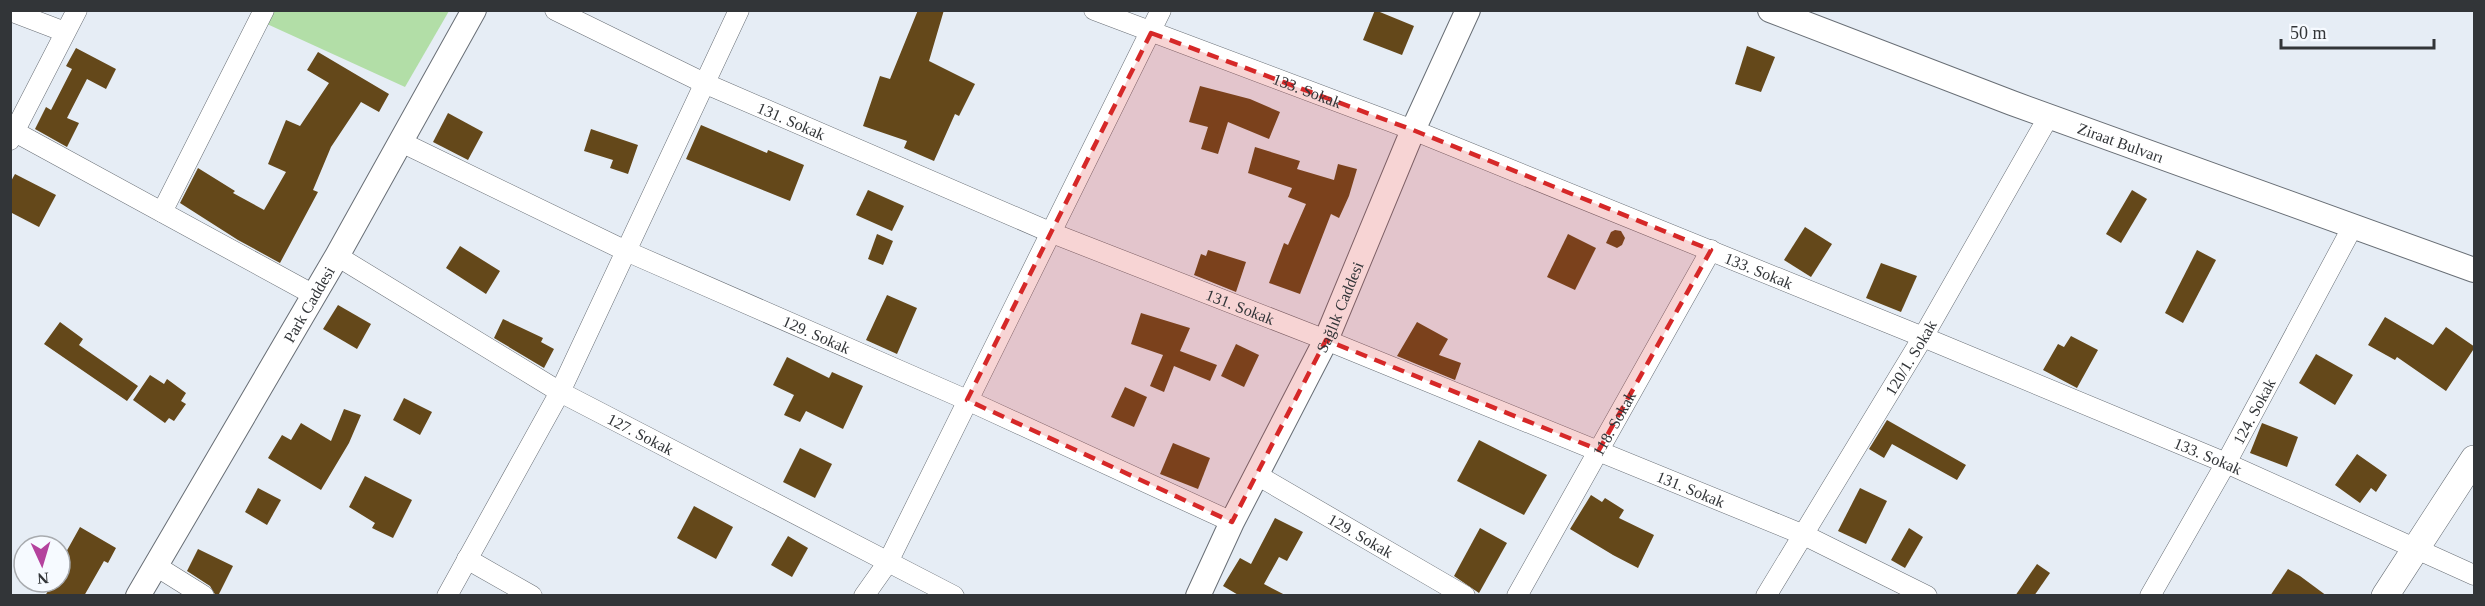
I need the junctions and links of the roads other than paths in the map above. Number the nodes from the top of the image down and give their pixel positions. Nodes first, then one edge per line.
1 (77, 10) edge
2 (264, 10) edge
3 (474, 10) edge
4 (555, 10) edge
5 (738, 10) edge
6 (1094, 10) edge
7 (1161, 10) edge
8 (1468, 10) edge
9 (1770, 10) edge
10 (10, 11) edge
11 (65, 32) junction
12 (1151, 33) junction
13 (705, 83) junction
14 (2049, 116) junction
15 (1413, 130) junction
16 (13, 136) edge
17 (401, 142) junction
18 (162, 212) junction
19 (2353, 226) junction
20 (1052, 234) junction
21 (1711, 250) junction
22 (626, 251) junction
23 (337, 256) junction
24 (2475, 270) edge
25 (314, 295) junction
26 (1923, 337) junction
27 (1326, 340) junction
28 (560, 392) junction
29 (967, 400) junction
30 (1599, 450) junction
31 (2475, 459) edge
32 (2226, 463) junction
33 (1257, 476) junction
34 (1232, 522) junction
35 (1804, 535) junction
36 (2417, 548) junction
37 (467, 559) junction
38 (888, 562) junction
39 (156, 566) junction
40 (2475, 575) edge
41 (138, 596) edge
42 (204, 596) edge
43 (447, 596) edge
44 (532, 596) edge
45 (864, 596) edge
46 (954, 596) edge
47 (1198, 596) edge
48 (1465, 596) edge
49 (1517, 596) edge
50 (1766, 596) edge
51 (1927, 596) edge
52 (2150, 596) edge
53 (2385, 596) edge

1 - 11 street
2 - 18 street
3 - 17 street, Park Caddesi
4 - 13 street, 131. Sokak
5 - 13 street
6 - 12 street, 133. Sokak
7 - 12 street
8 - 15 street, Sağlık Caddesi
9 - 14 street, Ziraat Bulvarı
10 - 11 street
11 - 16 street
12 - 15 street, 133. Sokak
12 - 20 street
13 - 20 street, 131. Sokak
13 - 22 street
14 - 19 street, Ziraat Bulvarı
14 - 26 street, 120/1. Sokak
15 - 21 street, 133. Sokak
15 - 27 street, Sağlık Caddesi
16 - 18 street
17 - 22 street, 129. Sokak
17 - 23 street, Park Caddesi
18 - 25 street
19 - 24 street, Ziraat Bulvarı
19 - 32 street, 124. Sokak
20 - 27 street, 131. Sokak
20 - 29 street
21 - 26 street, 133. Sokak
21 - 30 street, 118. Sokak
22 - 28 street
22 - 29 street, 129. Sokak
23 - 25 street, Park Caddesi
23 - 28 street, 127. Sokak
25 - 39 street, Park Caddesi
26 - 32 street, 133. Sokak
26 - 35 street, 120/1. Sokak
27 - 30 street, 131. Sokak
27 - 33 street, Sağlık Caddesi
28 - 37 street
28 - 38 street, 127. Sokak
29 - 34 street, 129. Sokak
29 - 38 street
30 - 35 street, 131. Sokak
30 - 49 street, 118. Sokak
31 - 36 main road
32 - 36 street, 133. Sokak
32 - 52 street, 124. Sokak
33 - 34 street, Sağlık Caddesi
33 - 48 street, 129. Sokak
34 - 47 street, Sağlık Caddesi
35 - 50 street, 120/1. Sokak
35 - 51 street, 131. Sokak
36 - 40 street, 133. Sokak
36 - 53 main road
37 - 43 street
37 - 44 street
38 - 45 street
38 - 46 street, 127. Sokak
39 - 41 street, Park Caddesi
39 - 42 street

